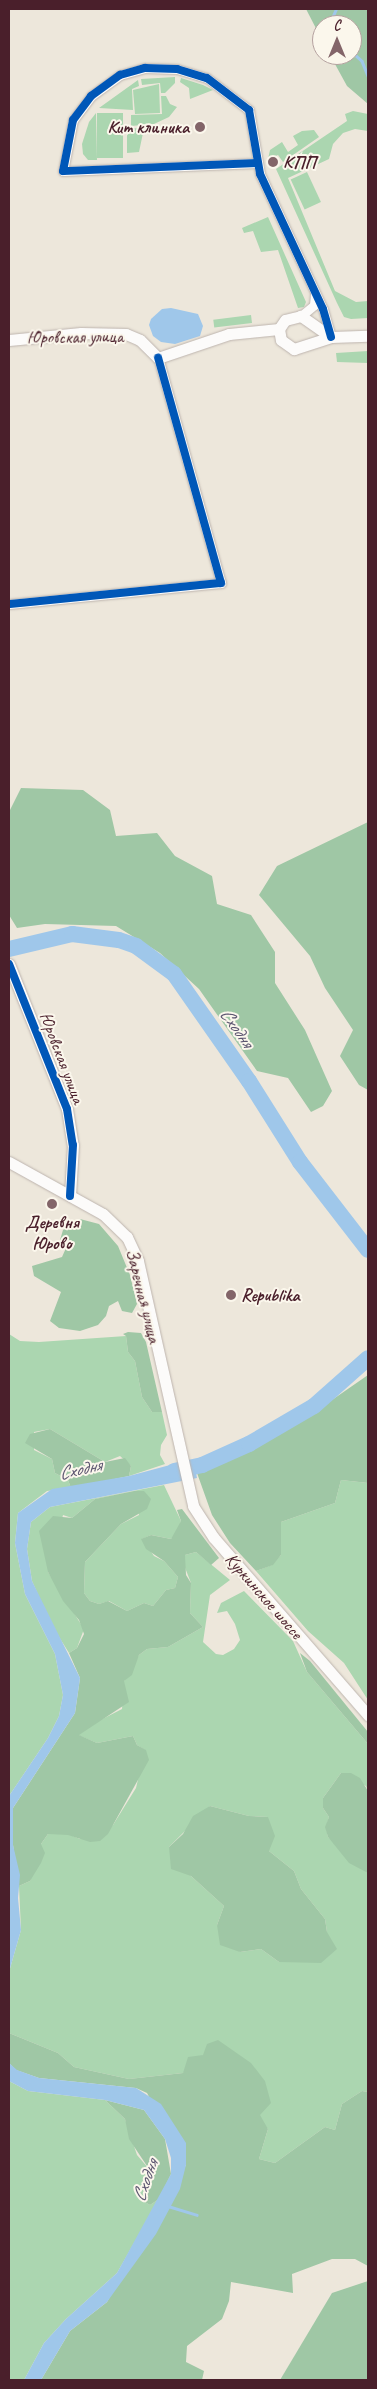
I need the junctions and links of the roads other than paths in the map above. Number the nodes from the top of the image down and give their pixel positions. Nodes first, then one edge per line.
1 (257, 163) junction
2 (315, 292) junction
3 (305, 320) junction
4 (279, 329) junction
5 (368, 336) edge
6 (331, 337) junction
7 (9, 340) edge
8 (304, 347) junction
9 (158, 358) junction
10 (9, 604) edge
11 (10, 966) edge
12 (9, 1162) edge
13 (70, 1196) junction
14 (182, 1464) joint
15 (368, 1715) edge

1 - 1 street
1 - 2 street
2 - 3 street
2 - 6 street
3 - 4 street
3 - 6 street
3 - 8 street
4 - 8 street
4 - 9 street
5 - 6 street
6 - 8 street
7 - 9 street, Юровская улица
9 - 10 street
11 - 13 street, Юровская улица
12 - 13 street, Заречная улица
13 - 14 street, Заречная улица
14 - 15 street, Куркинское шоссе

